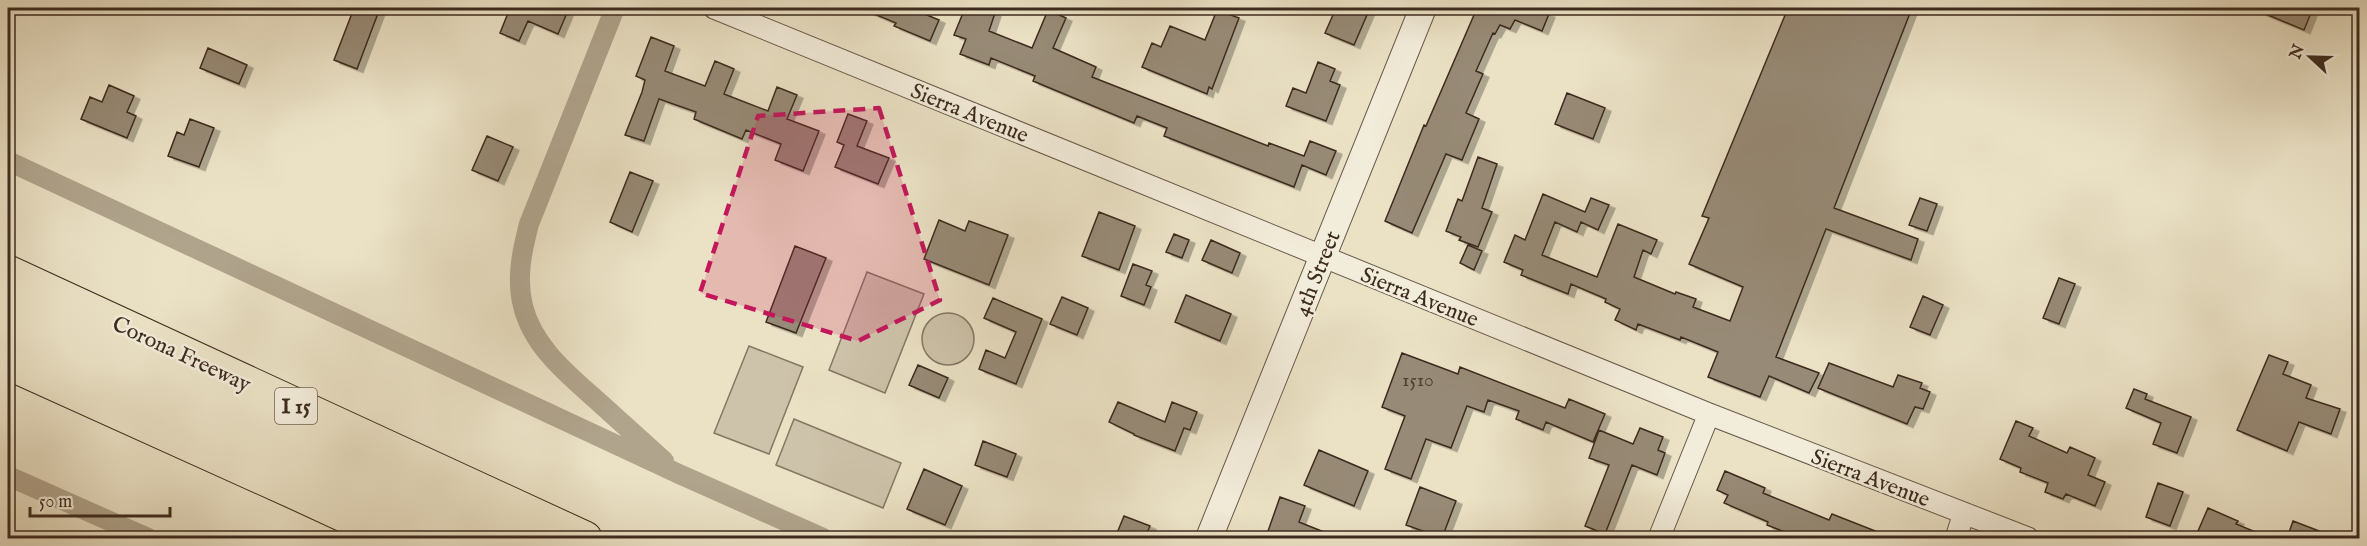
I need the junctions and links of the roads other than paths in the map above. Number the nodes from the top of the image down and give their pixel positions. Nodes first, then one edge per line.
1 (714, 8) edge
2 (1423, 8) edge
3 (1323, 256) junction
4 (8, 272) edge
5 (8, 303) edge
6 (8, 333) edge
7 (8, 363) edge
8 (151, 384) junction
9 (1709, 414) junction
10 (331, 422) junction
11 (298, 494) junction
12 (1964, 513) junction
13 (393, 538) edge
14 (459, 538) edge
15 (516, 538) edge
16 (585, 538) edge
17 (1209, 538) edge
18 (1659, 538) edge
19 (1956, 538) edge
20 (2028, 538) edge

1 - 3 street, Sierra Avenue
2 - 3 street, 4th Street
3 - 9 street, Sierra Avenue
3 - 17 street, 4th Street
4 - 10 highway, Corona Freeway / I 15
5 - 8 highway
6 - 8 highway
7 - 11 highway
8 - 10 highway
8 - 11 highway
8 - 14 highway
8 - 15 highway
9 - 12 street, Sierra Avenue
9 - 18 street
10 - 16 highway, Corona Freeway / I 15
11 - 13 highway
12 - 19 street
12 - 20 street, Sierra Avenue

